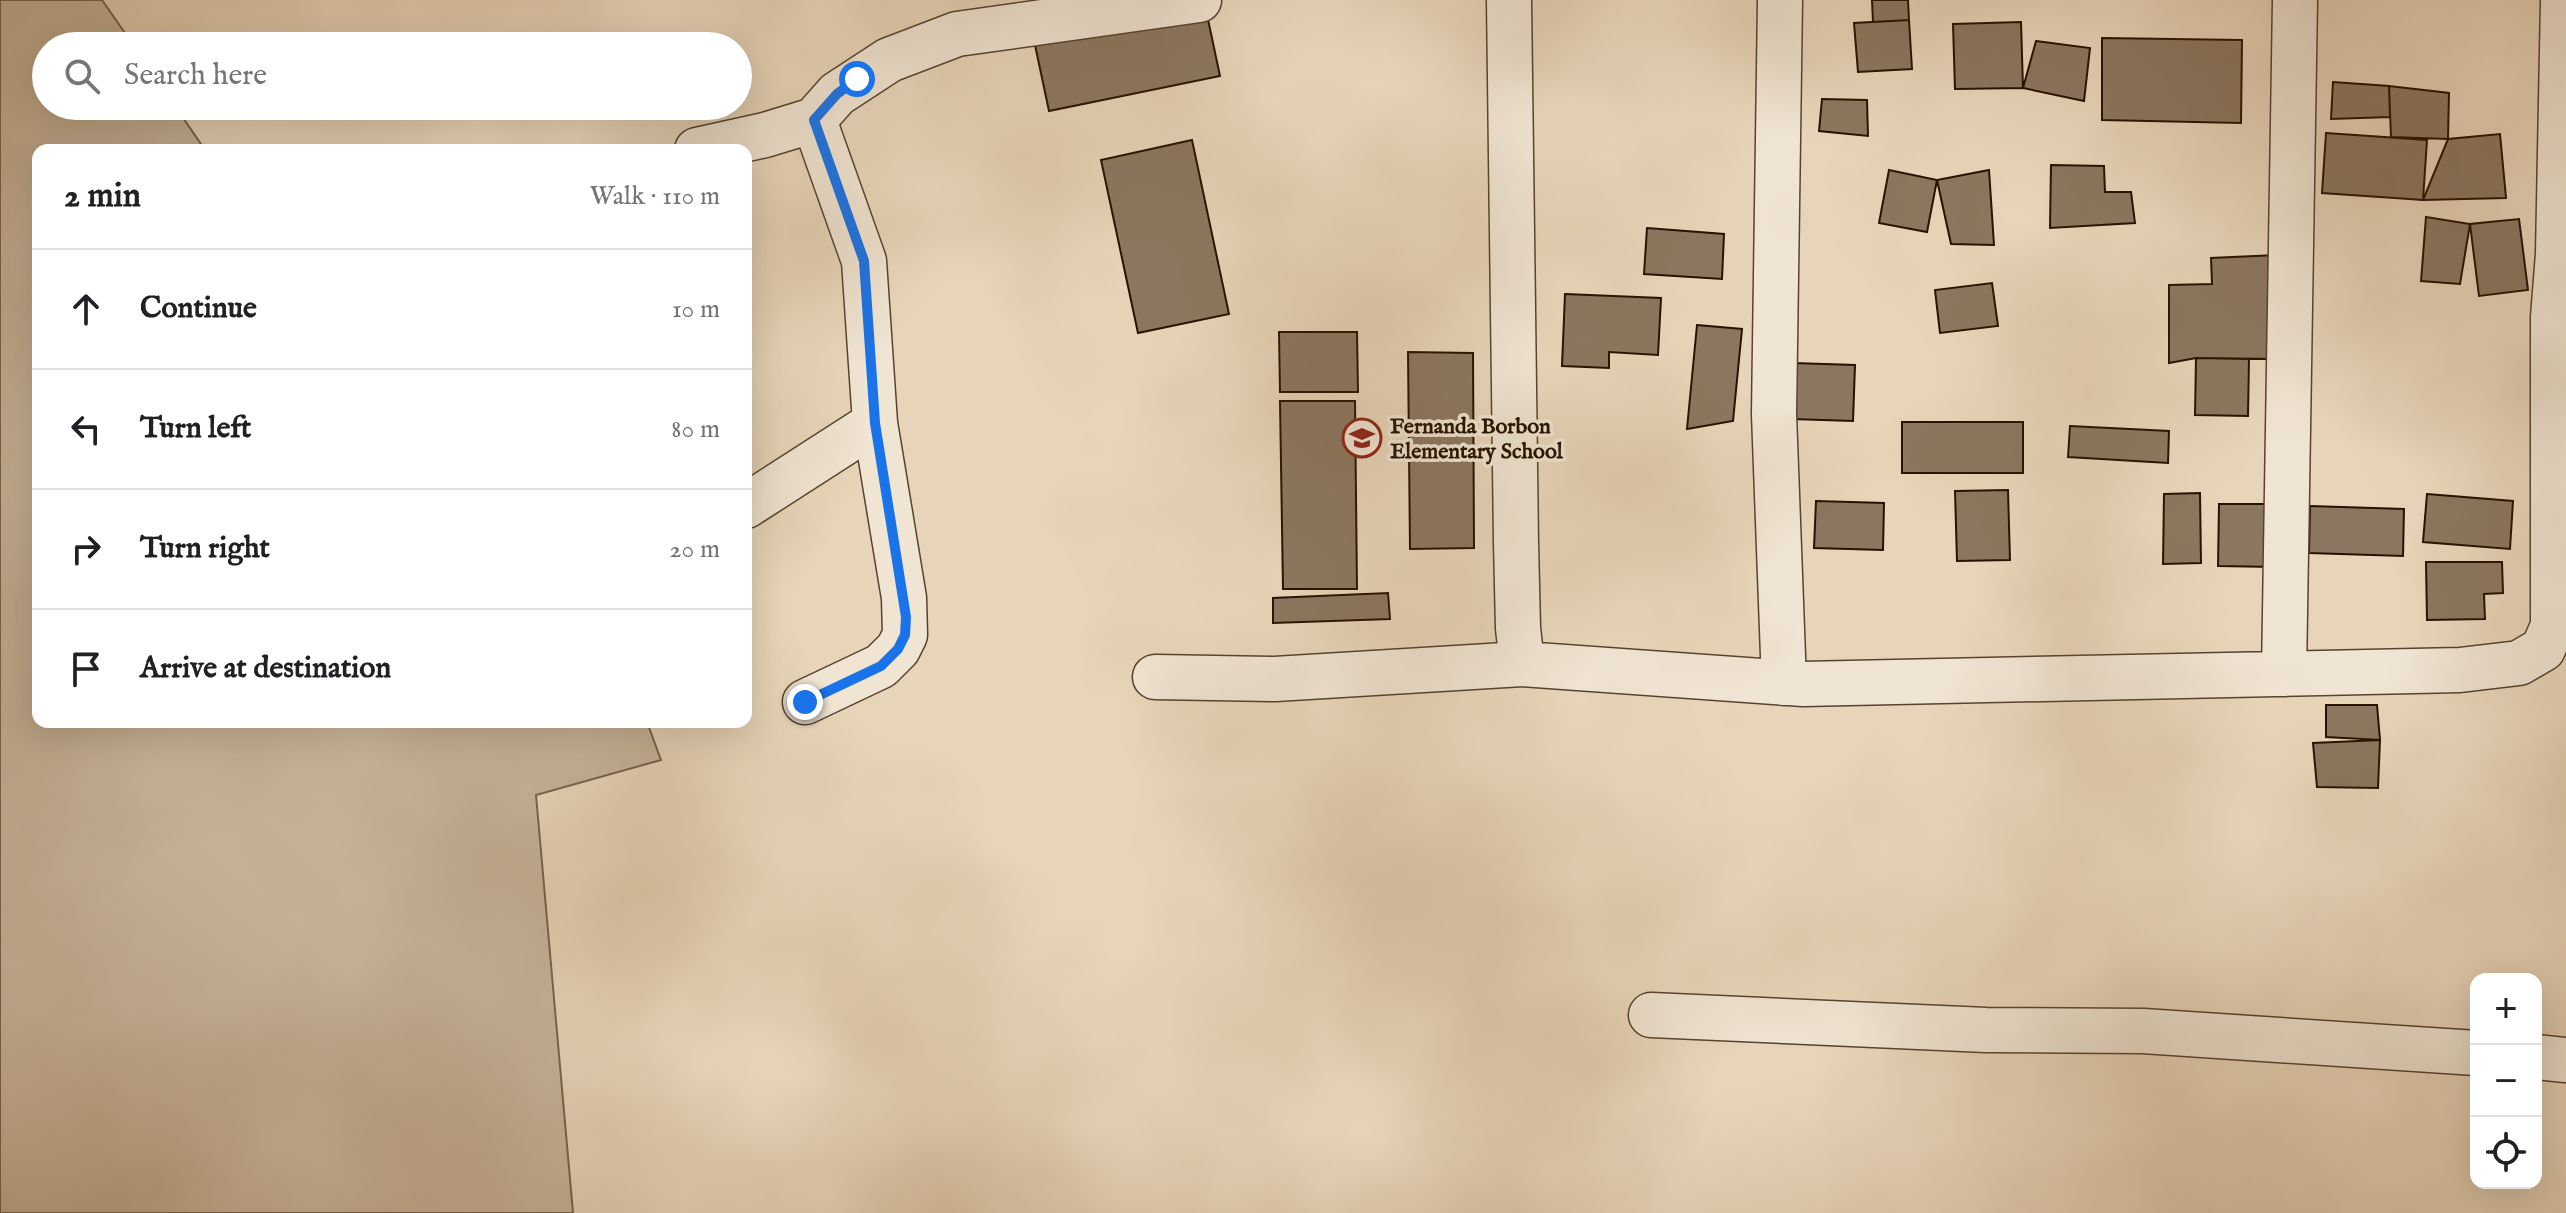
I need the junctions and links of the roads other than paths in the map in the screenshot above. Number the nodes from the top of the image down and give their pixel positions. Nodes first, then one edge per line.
1 (1199, 0) edge
2 (1509, 0) edge
3 (1780, 0) edge
4 (2295, 0) edge
5 (2563, 0) edge
6 (814, 120) junction
7 (724, 144) edge
8 (2562, 254) edge
9 (875, 423) junction
10 (752, 502) edge
11 (1522, 664) junction
12 (2284, 674) junction
13 (1155, 677) dead end
14 (1784, 683) junction
15 (805, 702) dead end
16 (1651, 1015) dead end
17 (2470, 1053) edge
18 (2542, 1058) edge
19 (2566, 1060) edge

1 - 6 street
2 - 11 street
3 - 14 street
4 - 12 street
5 - 8 street
6 - 7 street
6 - 9 street
8 - 12 street
9 - 10 street
9 - 15 street
11 - 13 street
11 - 14 street
12 - 14 street
16 - 17 street
18 - 19 street

